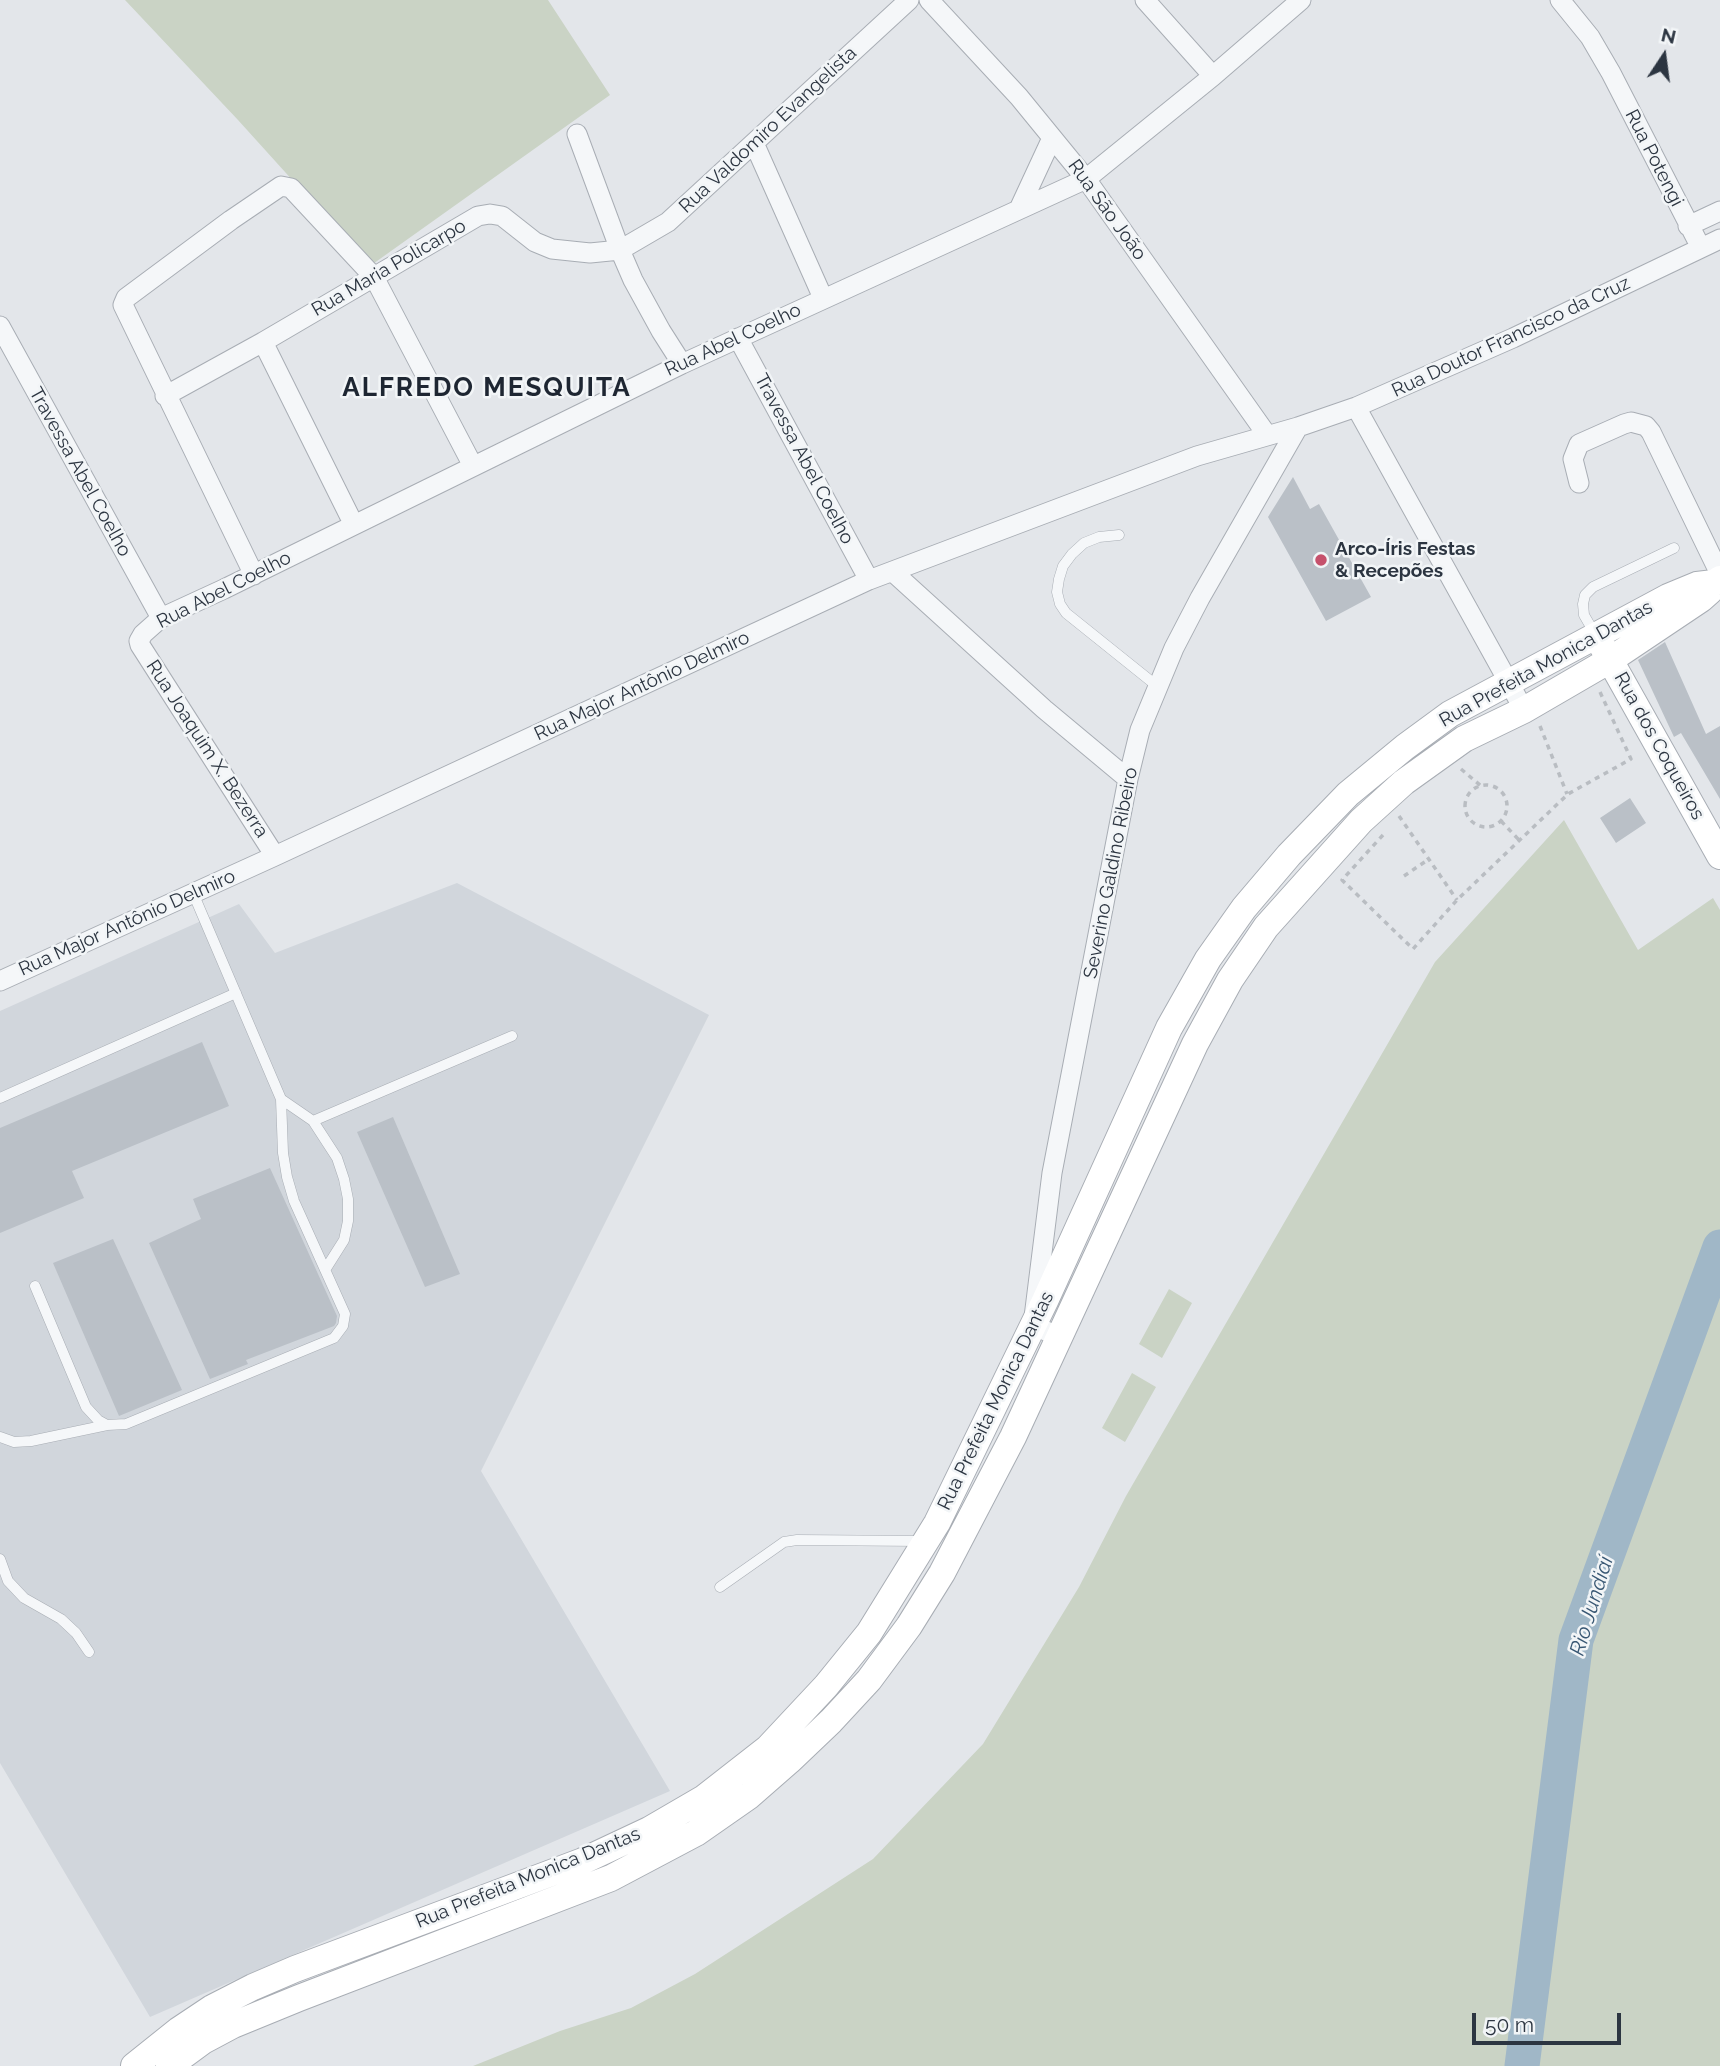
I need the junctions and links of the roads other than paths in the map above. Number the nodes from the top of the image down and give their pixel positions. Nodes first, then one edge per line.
1 (909, 0) edge
2 (929, 0) edge
3 (1145, 0) edge
4 (1301, 0) edge
5 (1560, 0) edge
6 (1213, 76) junction
7 (577, 134) dead end
8 (1052, 138) junction
9 (754, 143) junction
10 (1086, 178) junction
11 (1020, 207) junction
12 (1720, 211) edge
13 (1688, 226) junction
14 (1720, 239) edge
15 (1701, 248) junction
16 (620, 250) junction
17 (374, 277) junction
18 (823, 298) junction
19 (0, 326) edge
20 (738, 338) junction
21 (264, 342) junction
22 (682, 364) junction
23 (165, 396) junction
24 (1356, 407) junction
25 (1298, 427) junction
26 (1267, 435) junction
27 (473, 466) junction
28 (1579, 483) dead end
29 (354, 525) junction
30 (1119, 535) dead end
31 (1674, 548) dead end
32 (893, 572) junction
33 (254, 575) junction
34 (1718, 579) edge
35 (869, 580) junction
36 (161, 618) junction
37 (1597, 637) junction
38 (139, 641) joint
39 (1610, 660) junction
40 (1510, 684) junction
41 (1157, 686) junction
42 (1530, 714) junction
43 (1128, 779) junction
44 (275, 856) junction
45 (1720, 856) edge
46 (193, 893) junction
47 (0, 981) edge
48 (236, 993) junction
49 (512, 1036) dead end
50 (0, 1098) edge
51 (281, 1099) junction
52 (313, 1121) junction
53 (325, 1270) junction
54 (35, 1286) dead end
55 (1033, 1325) junction
56 (1059, 1337) junction
57 (107, 1424) junction
58 (0, 1437) edge
59 (927, 1541) junction
60 (0, 1559) edge
61 (720, 1587) dead end
62 (89, 1652) dead end
63 (134, 2066) edge
64 (169, 2066) edge

1 - 9 street, Rua Valdomiro Evangelista
2 - 8 street, Rua São João
3 - 6 street
4 - 6 street, Rua Abel Coelho
5 - 13 street, Rua Potengi
6 - 10 street, Rua Abel Coelho
7 - 16 street
8 - 10 street, Rua São João
8 - 11 street
9 - 16 street, Rua Valdomiro Evangelista
9 - 18 street
10 - 11 street, Rua Abel Coelho
10 - 26 street, Rua São João
11 - 18 street, Rua Abel Coelho
12 - 13 street
13 - 15 street, Rua Potengi
14 - 15 street, Rua Doutor Francisco da Cruz
15 - 24 street, Rua Doutor Francisco da Cruz
16 - 17 street, Rua Maria Policarpo
16 - 22 street
17 - 21 street, Rua Maria Policarpo
17 - 23 street
17 - 27 street
18 - 20 street, Rua Abel Coelho
19 - 36 street, Travessa Abel Coelho
20 - 22 street, Rua Abel Coelho
20 - 35 street, Travessa Abel Coelho
21 - 23 street, Rua Maria Policarpo
21 - 29 street
22 - 27 street, Rua Abel Coelho
23 - 33 street
24 - 25 street, Rua Doutor Francisco da Cruz
24 - 40 street
25 - 26 street, Rua Major Antônio Delmiro
25 - 41 street, Severino Galdino Ribeiro
26 - 32 street, Rua Major Antônio Delmiro
27 - 29 street, Rua Abel Coelho
28 - 34 street
29 - 33 street, Rua Abel Coelho
30 - 41 lane
31 - 37 lane
32 - 35 street, Rua Major Antônio Delmiro
32 - 43 street
33 - 36 street, Rua Abel Coelho
34 - 37 main road, Rua Prefeita Monica Dantas
34 - 39 main road, Rua Prefeita Monica Dantas
35 - 44 street, Rua Major Antônio Delmiro
36 - 38 street, Rua Abel Coelho
37 - 39 main road, Rua dos Coqueiros
37 - 40 main road, Rua Prefeita Monica Dantas
38 - 44 street, Rua Joaquim X. Bezerra
39 - 42 main road, Rua Prefeita Monica Dantas
39 - 45 main road, Rua dos Coqueiros
40 - 42 street
40 - 55 main road, Rua Prefeita Monica Dantas
41 - 43 street, Severino Galdino Ribeiro
42 - 56 main road, Rua Prefeita Monica Dantas
43 - 55 street, Severino Galdino Ribeiro
44 - 46 street, Rua Major Antônio Delmiro
46 - 47 street, Rua Major Antônio Delmiro
46 - 48 lane
48 - 50 lane
48 - 51 lane
49 - 52 lane
51 - 52 lane
51 - 53 lane
52 - 53 lane
53 - 57 lane
54 - 57 lane
55 - 56 street
55 - 59 main road, Rua Prefeita Monica Dantas
56 - 64 main road, Rua Prefeita Monica Dantas
57 - 58 lane
59 - 61 lane
59 - 63 main road, Rua Prefeita Monica Dantas
60 - 62 lane

